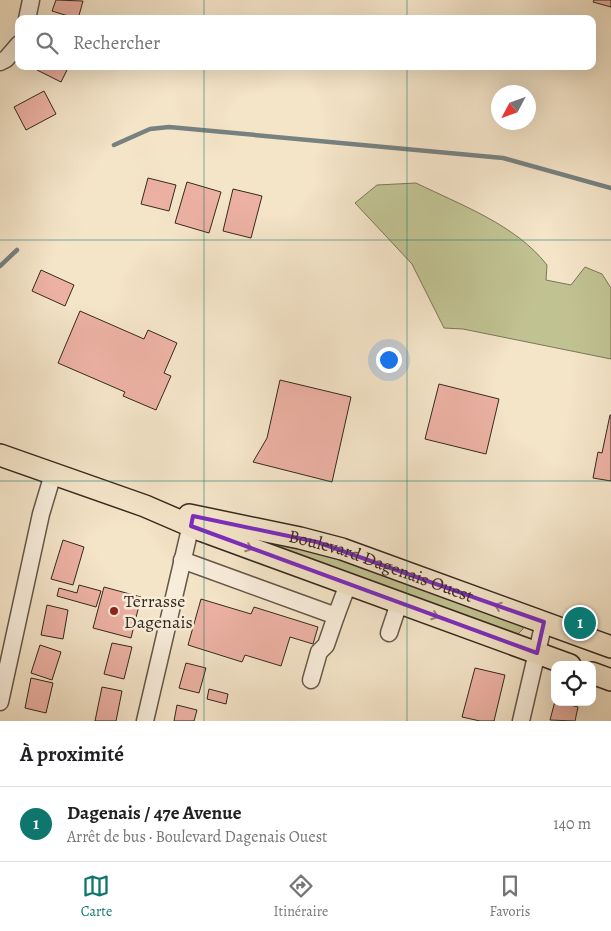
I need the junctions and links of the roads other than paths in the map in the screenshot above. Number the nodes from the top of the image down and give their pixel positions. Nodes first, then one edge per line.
1 (31, 0) edge
2 (28, 15) edge
3 (15, 49) edge
4 (0, 62) edge
5 (0, 455) edge
6 (53, 474) junction
7 (192, 521) junction
8 (182, 560) junction
9 (348, 584) junction
10 (399, 603) junction
11 (336, 616) junction
12 (544, 622) junction
13 (390, 633) dead end
14 (611, 647) edge
15 (537, 653) junction
16 (559, 661) edge
17 (596, 674) edge
18 (311, 680) dead end
19 (611, 680) edge
20 (0, 702) edge
21 (145, 721) edge
22 (521, 721) edge

1 - 2 street
3 - 4 street
5 - 6 main road, Boulevard Dagenais Ouest
6 - 7 main road, Boulevard Dagenais Ouest
6 - 20 street
7 - 8 street
7 -> 9 main road, Boulevard Dagenais Ouest
12 -> 7 main road, Boulevard Dagenais Ouest
8 - 11 street
8 - 21 street
9 - 10 main road, Boulevard Dagenais Ouest
9 - 11 street
10 - 13 street
10 -> 15 main road, Boulevard Dagenais Ouest
11 - 18 street
12 - 14 main road, Boulevard Dagenais Ouest
12 - 15 street
15 - 16 main road, Boulevard Dagenais Ouest
15 - 22 street
17 - 19 main road

